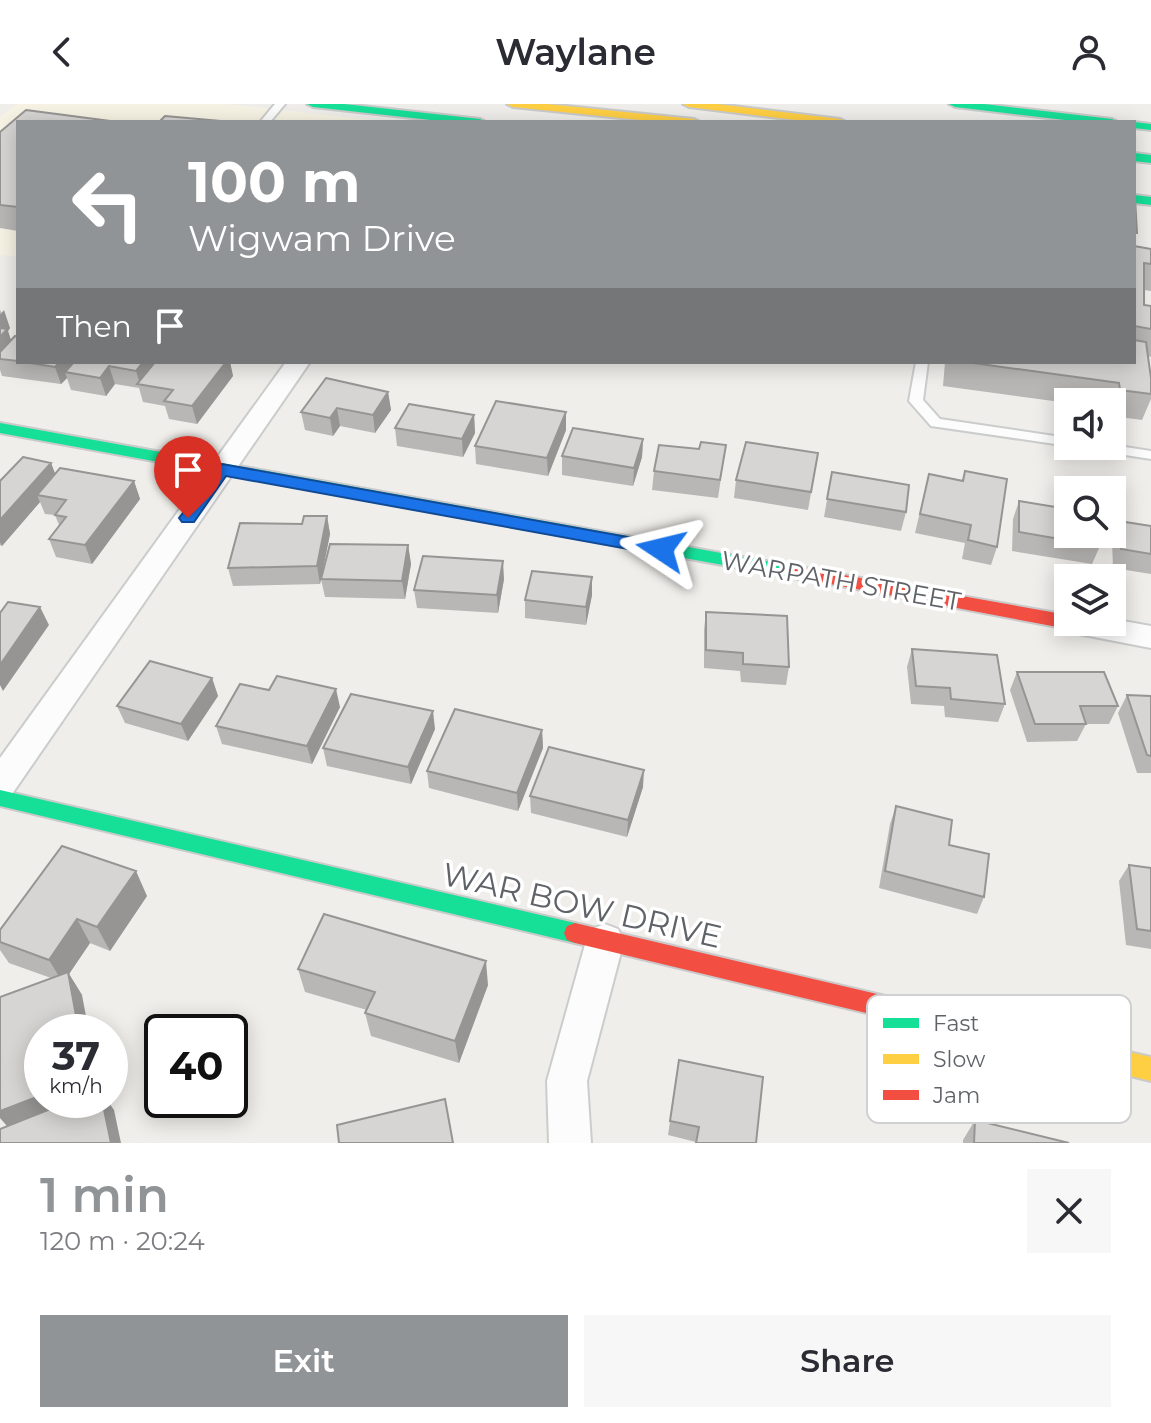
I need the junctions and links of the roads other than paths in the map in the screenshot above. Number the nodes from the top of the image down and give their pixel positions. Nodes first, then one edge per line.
1 (280, 104) edge
2 (313, 104) edge
3 (513, 104) edge
4 (689, 104) edge
5 (955, 104) edge
6 (267, 120) edge
7 (453, 120) edge
8 (674, 120) edge
9 (823, 120) edge
10 (1095, 120) edge
11 (297, 364) edge
12 (922, 364) edge
13 (0, 428) edge
14 (1054, 440) edge
15 (1126, 451) edge
16 (1151, 455) edge
17 (222, 470) junction
18 (1054, 619) edge
19 (1126, 632) edge
20 (1151, 637) edge
21 (0, 784) edge
22 (0, 798) edge
23 (605, 941) junction
24 (867, 1002) edge
25 (1131, 1064) edge
26 (1151, 1069) edge
27 (570, 1143) edge

1 - 6 lane
2 - 7 main road
3 - 8 main road
4 - 9 main road
5 - 10 main road
11 - 17 street
12 - 14 lane
13 - 17 main road, WARPATH STREET
15 - 16 lane
17 - 18 main road, WARPATH STREET
17 - 21 street
19 - 20 street, WARPATH STREET
22 - 23 main road, WAR BOW DRIVE
23 - 24 main road, WAR BOW DRIVE
23 - 27 street
25 - 26 main road, WAR BOW DRIVE

